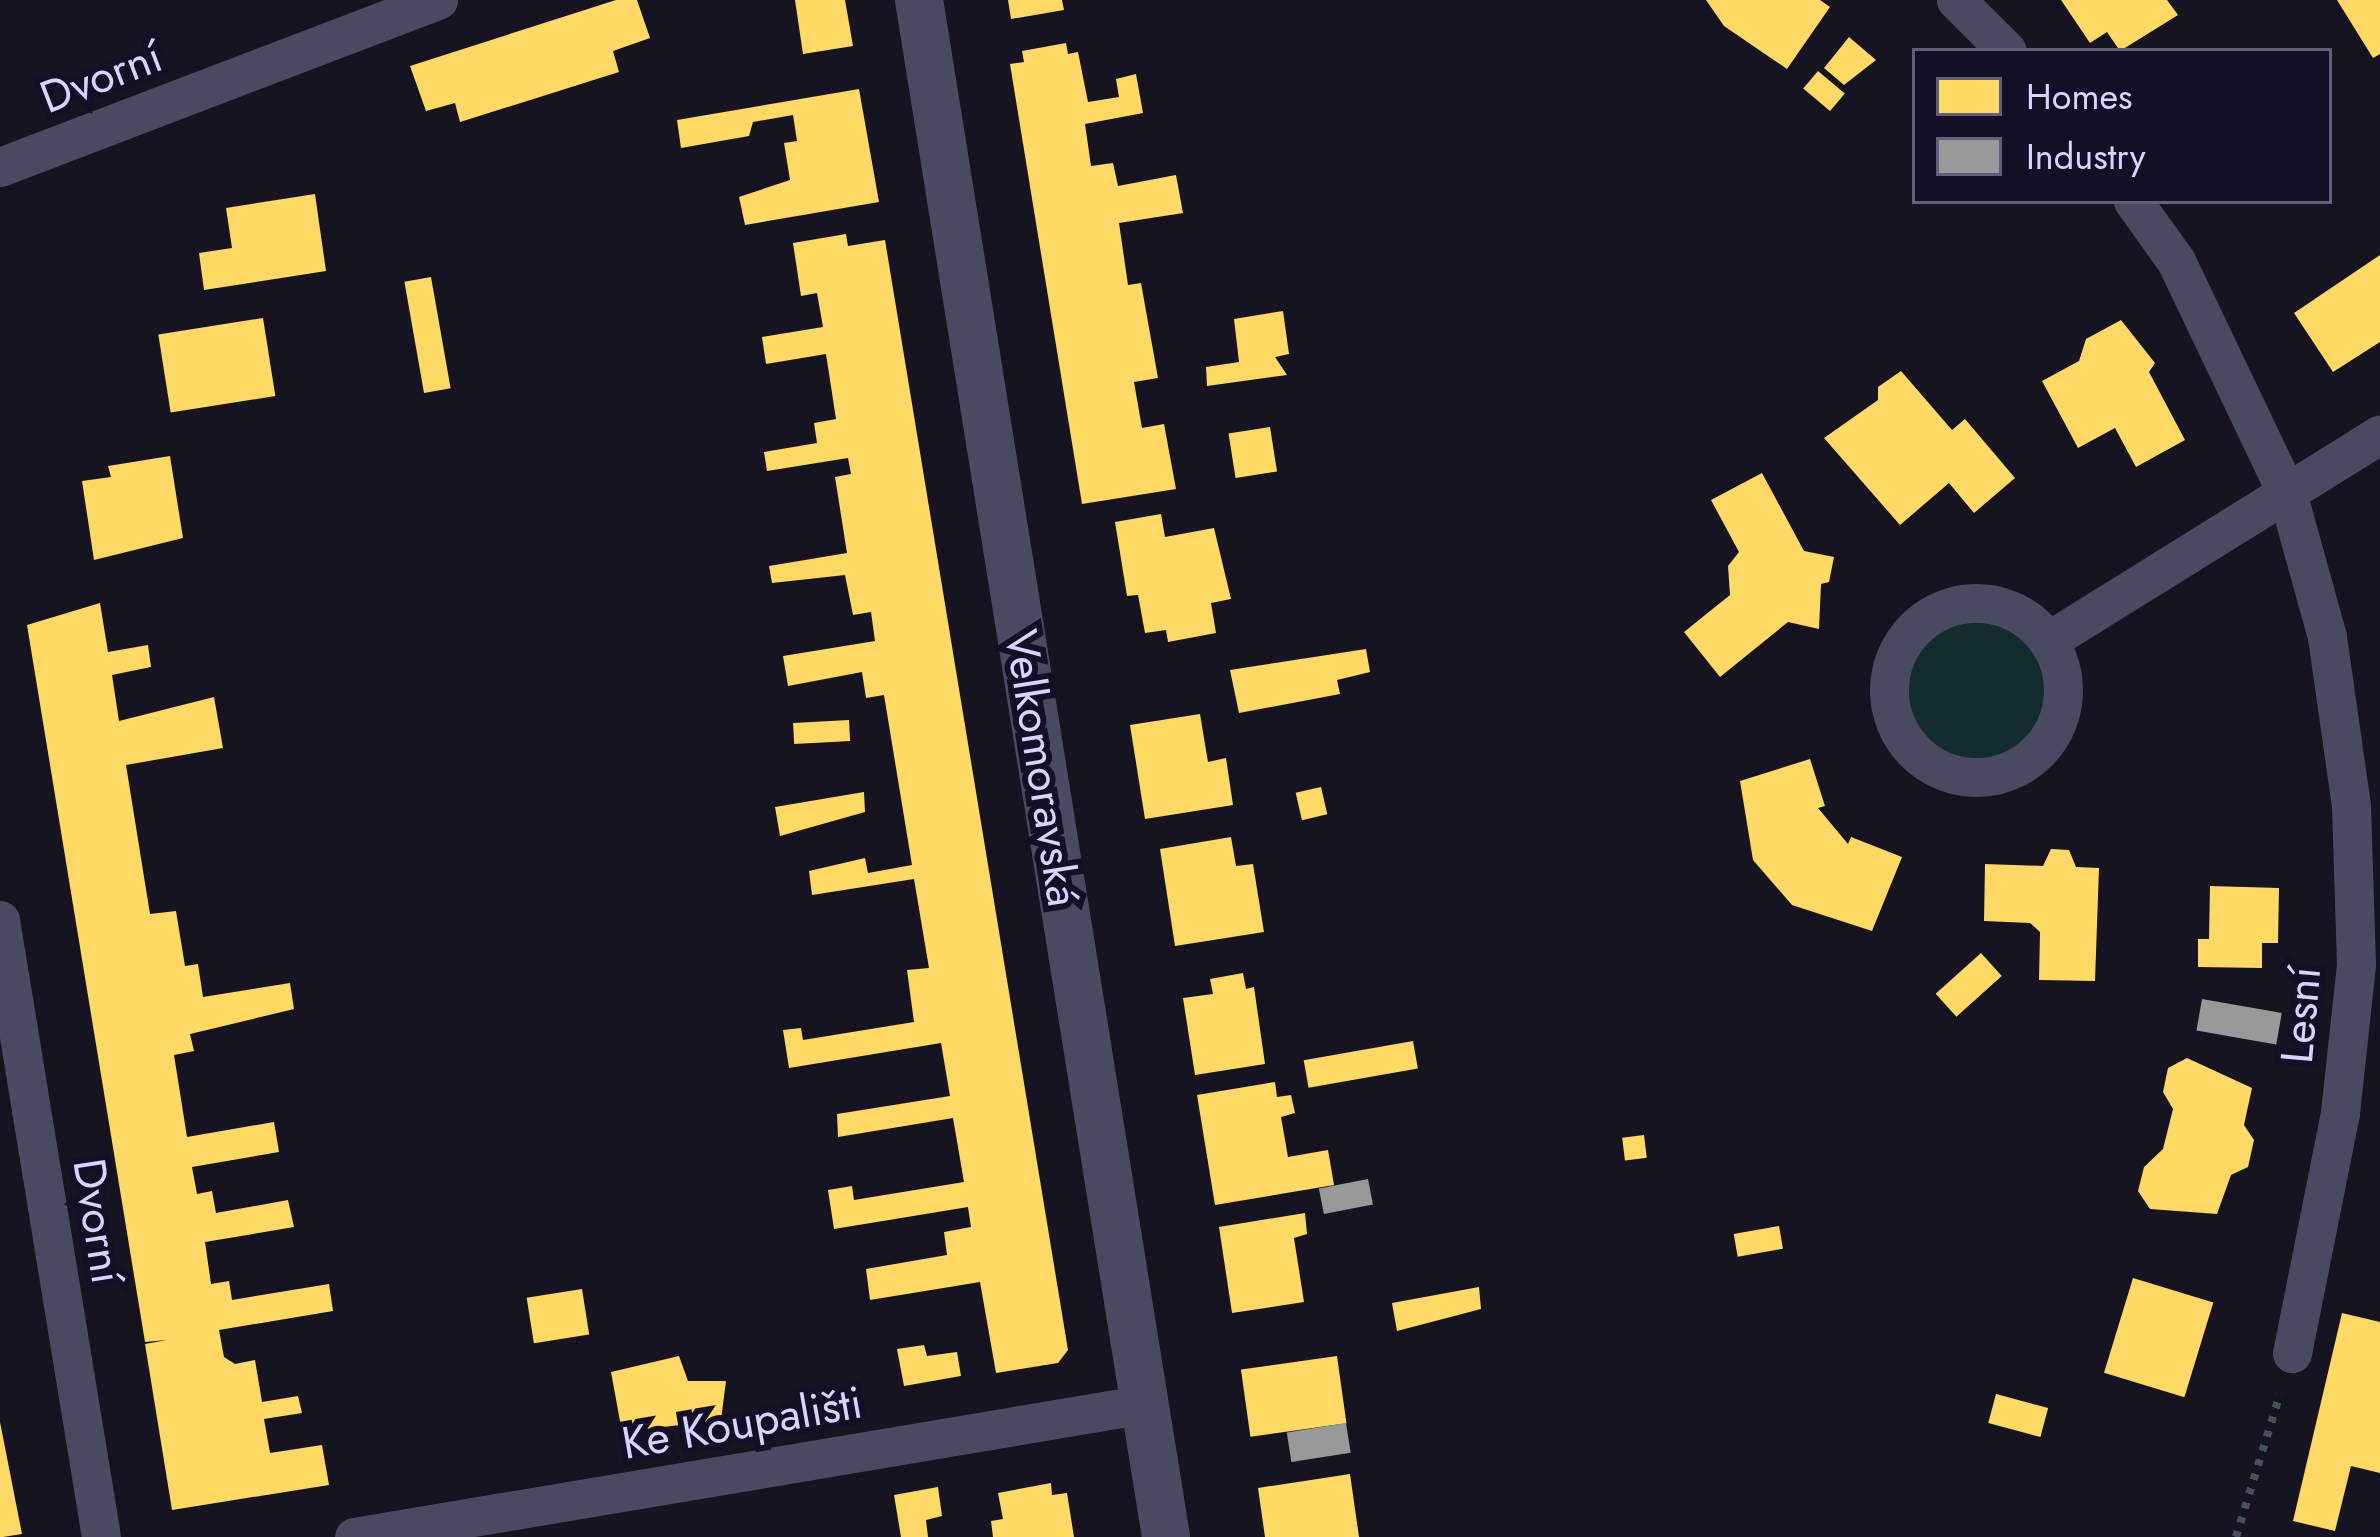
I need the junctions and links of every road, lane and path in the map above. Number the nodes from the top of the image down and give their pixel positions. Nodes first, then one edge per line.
1 (438, 0) edge
2 (919, 0) edge
3 (1956, 0) edge
4 (2004, 48) edge
5 (0, 167) edge
6 (2135, 204) edge
7 (2380, 434) edge
8 (2288, 496) junction
9 (2048, 640) junction
10 (0, 920) edge
11 (2293, 1352) joint
12 (1145, 1404) junction
13 (100, 1537) edge
14 (354, 1537) edge
15 (1166, 1537) edge
16 (2236, 1537) edge

1 - 5 street, Dvorní
2 - 12 street, Velkomoravská
3 - 4 street
6 - 8 street, Lesní
7 - 8 street
8 - 9 street
8 - 11 street, Lesní
9 - 9 street
10 - 13 street, Dvorní
11 - 16 path
12 - 14 street, Ke Koupališti
12 - 15 street, Velkomoravská

